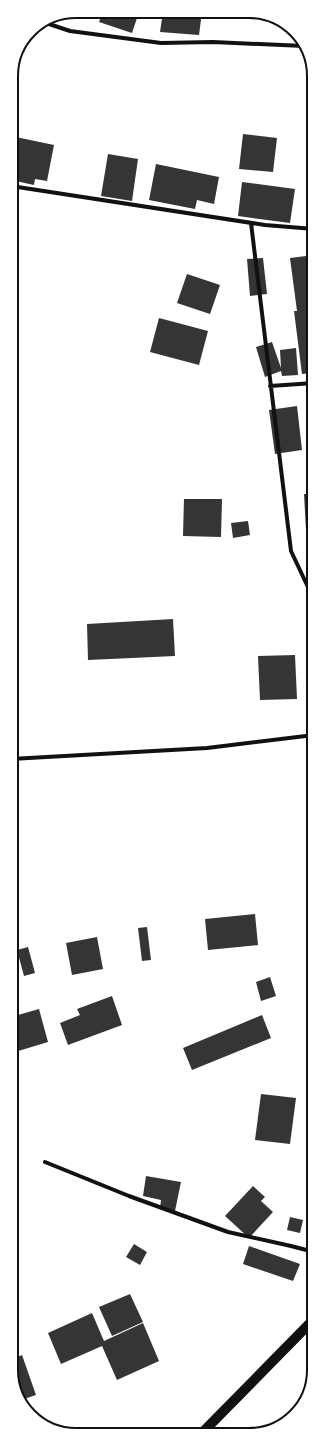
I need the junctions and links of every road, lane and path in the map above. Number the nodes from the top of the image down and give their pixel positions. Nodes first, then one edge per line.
1 (50, 24) edge
2 (298, 46) edge
3 (18, 187) edge
4 (250, 223) junction
5 (307, 227) edge
6 (307, 383) edge
7 (270, 386) junction
8 (307, 586) edge
9 (307, 736) edge
10 (18, 759) edge
11 (46, 1162) dead end
12 (307, 1250) edge
13 (307, 1326) edge
14 (212, 1428) edge

1 - 2 street
3 - 4 street
4 - 5 street
4 - 7 street
6 - 7 street
7 - 8 street
9 - 10 street
11 - 12 street
13 - 14 main road

